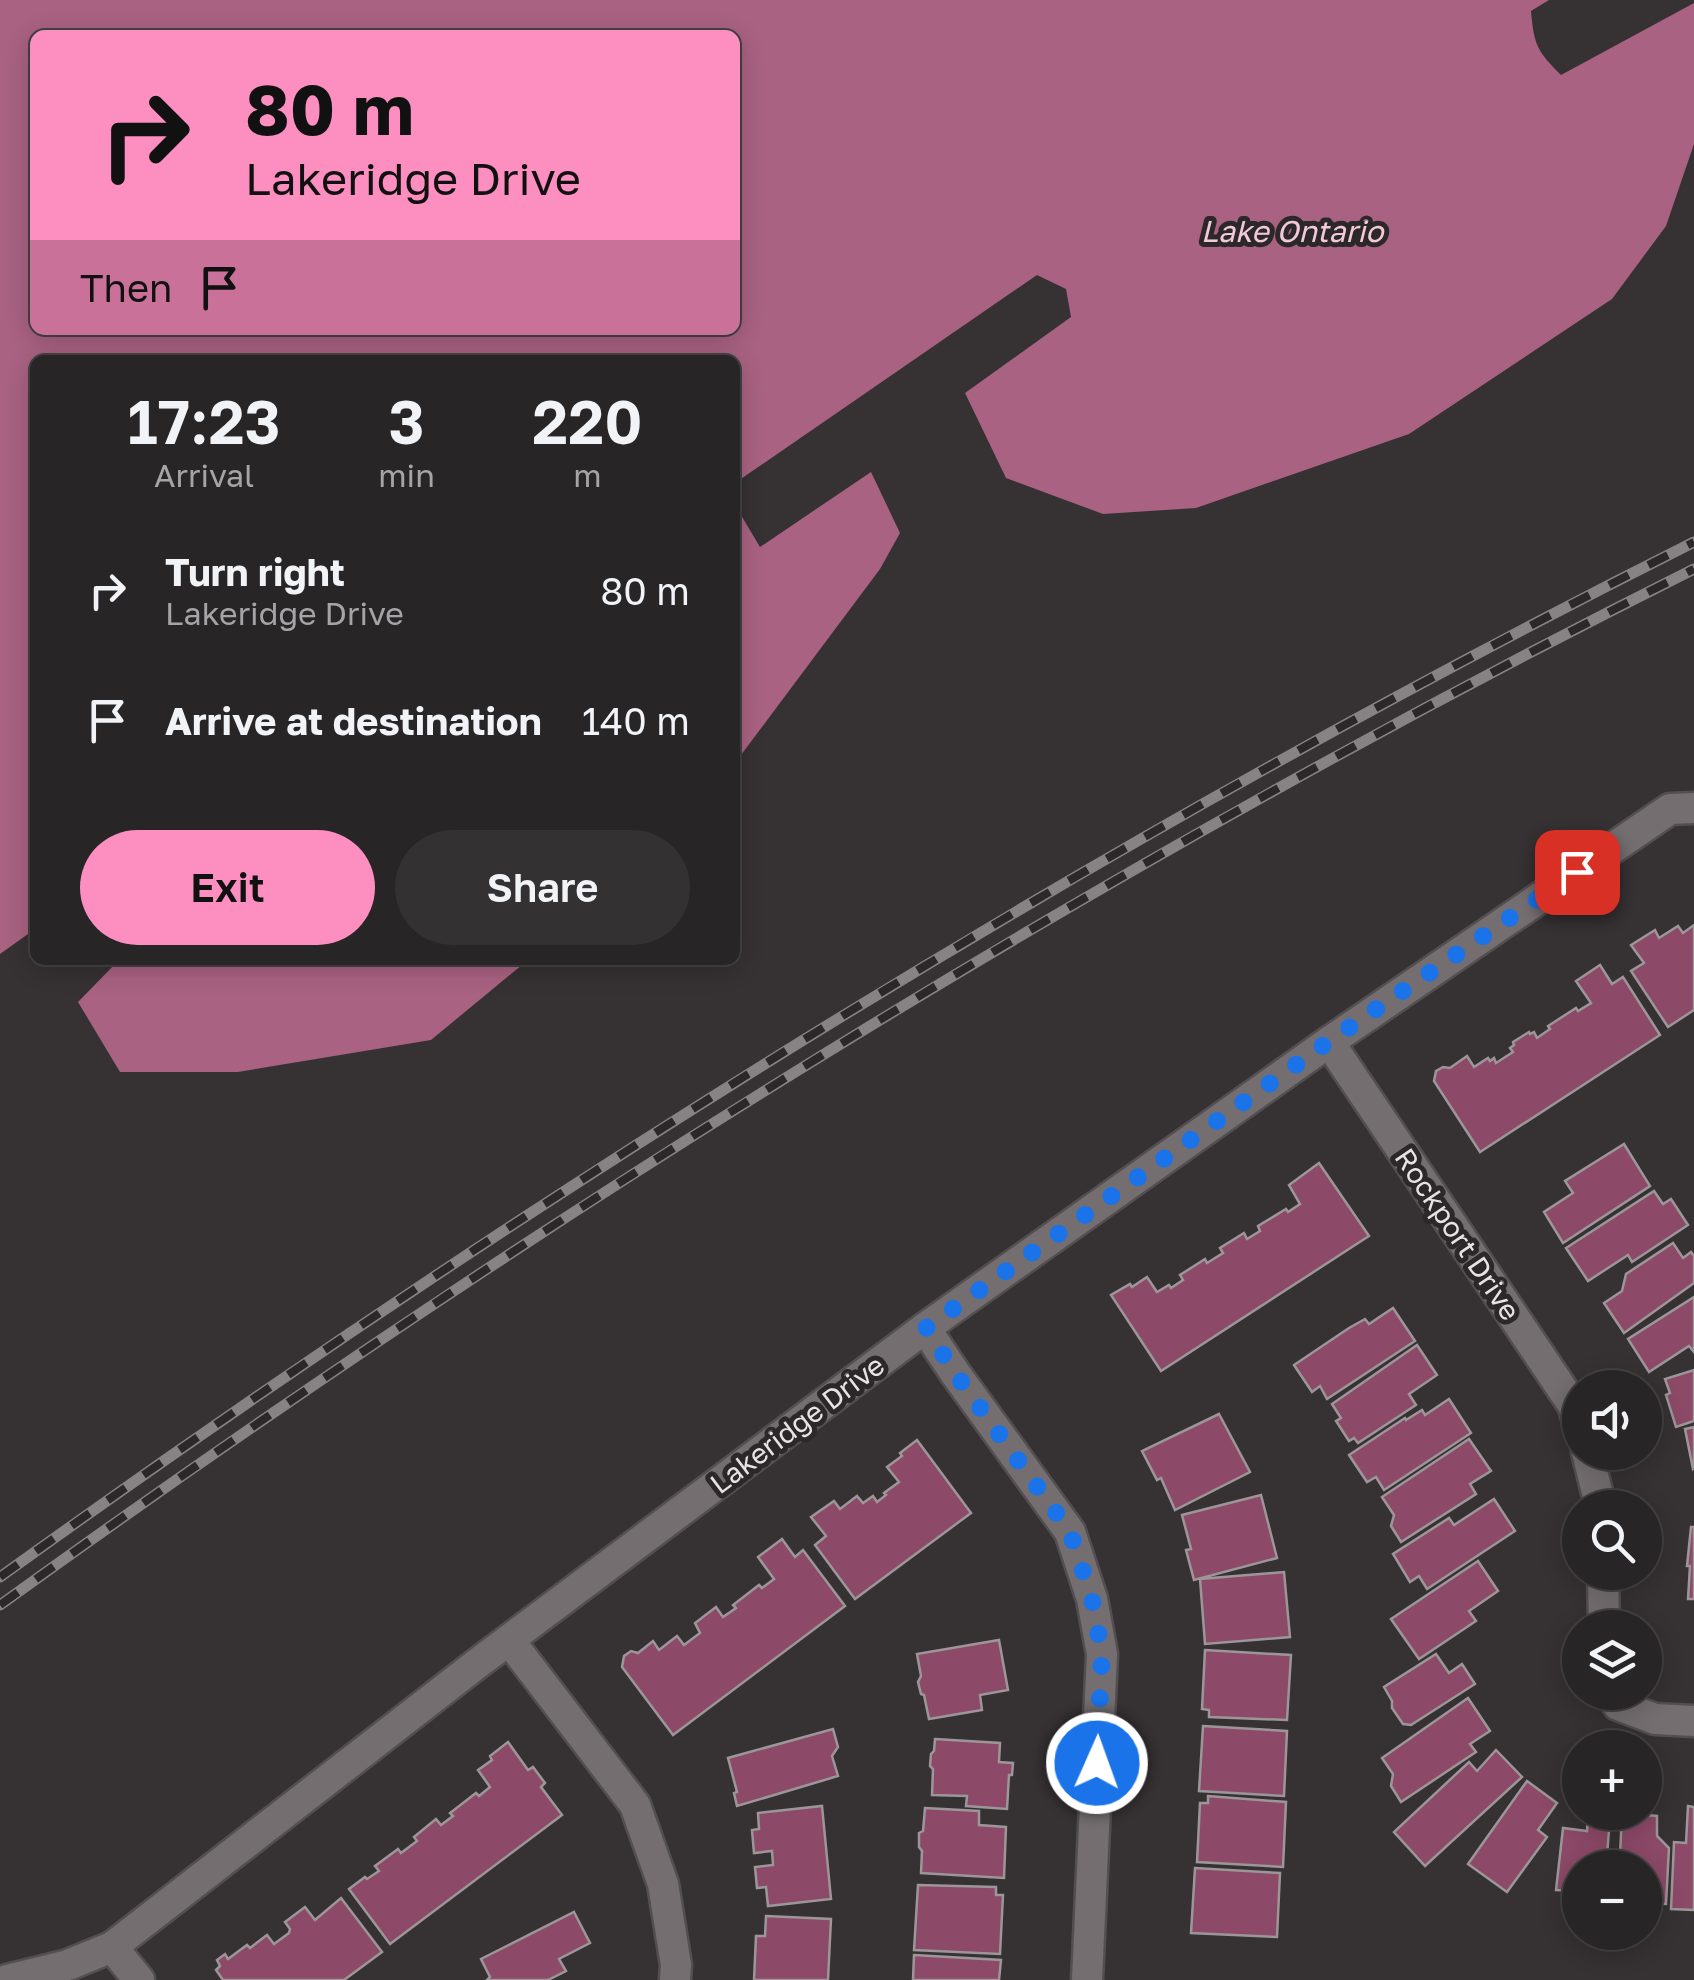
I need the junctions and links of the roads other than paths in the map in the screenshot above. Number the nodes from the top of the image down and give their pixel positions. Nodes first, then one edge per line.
1 (1694, 808) edge
2 (1328, 1042) junction
3 (926, 1328) junction
4 (1562, 1388) edge
5 (508, 1640) junction
6 (1632, 1710) edge
7 (1694, 1721) edge
8 (112, 1947) junction
9 (7, 1980) edge
10 (139, 1980) edge
11 (675, 1980) edge
12 (1087, 1980) edge

1 - 2 street, Lakeridge Drive
2 - 3 street, Lakeridge Drive
2 - 4 street, Rockport Drive
3 - 5 street, Lakeridge Drive
3 - 12 street
5 - 8 street, Lakeridge Drive
5 - 11 street
6 - 7 street
8 - 9 street, Lakeridge Drive
8 - 10 street

